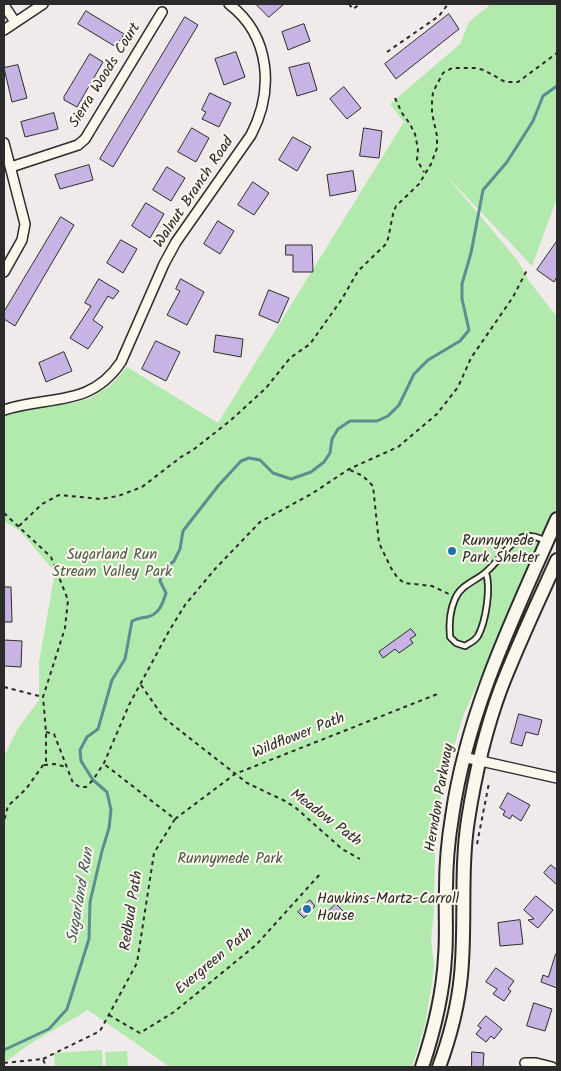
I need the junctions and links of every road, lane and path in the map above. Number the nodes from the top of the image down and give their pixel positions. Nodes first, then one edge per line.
1 (43, 4) edge
2 (229, 4) edge
3 (349, 4) edge
4 (360, 4) edge
5 (448, 4) edge
6 (4, 5) edge
7 (162, 12) dead end
8 (15, 22) junction
9 (4, 30) edge
10 (387, 52) dead end
11 (557, 53) edge
12 (395, 98) dead end
13 (4, 144) edge
14 (11, 167) junction
15 (425, 174) junction
16 (526, 270) dead end
17 (4, 272) edge
18 (4, 410) edge
19 (349, 469) junction
20 (4, 513) edge
21 (557, 519) edge
22 (19, 526) junction
23 (547, 542) junction
24 (557, 560) edge
25 (486, 573) junction
26 (455, 598) junction
27 (141, 685) junction
28 (4, 687) edge
29 (440, 693) dead end
30 (43, 697) junction
31 (46, 732) junction
32 (463, 757) junction
33 (479, 760) junction
34 (104, 763) junction
35 (44, 765) junction
36 (66, 767) junction
37 (235, 774) junction
38 (557, 778) edge
39 (175, 819) junction
40 (4, 821) edge
41 (360, 859) dead end
42 (321, 873) dead end
43 (109, 1015) junction
44 (43, 1059) junction
45 (4, 1063) edge
46 (525, 1063) dead end
47 (46, 1067) edge
48 (422, 1067) edge
49 (439, 1067) edge
50 (552, 1067) edge

1 - 8 street
2 - 18 street, Walnut Branch Road
3 - 4 path
5 - 10 path
6 - 8 street
7 - 14 street, Sierra Woods Court
8 - 9 street
11 - 15 path
12 - 15 path
13 - 14 street
14 - 17 street
15 - 22 path
16 - 19 path
19 - 26 path
19 - 27 path
20 - 22 path
21 - 23 main road, Herndon Parkway
22 - 30 path
23 - 25 lane
23 - 32 main road, Herndon Parkway
24 - 33 main road, Herndon Parkway
25 - 26 lane
25 - 26 lane
27 - 34 path
27 - 37 path, Meadow Path
28 - 30 path
29 - 37 path, Wildflower Path
30 - 31 path
31 - 35 path
31 - 36 path
32 - 33 street
32 - 48 main road, Herndon Parkway
33 - 38 street
33 - 49 main road, Herndon Parkway
34 - 36 path
34 - 39 path
35 - 36 path
35 - 40 path
37 - 39 path, Wildflower Path
37 - 41 path, Meadow Path
39 - 43 path, Redbud Path
42 - 43 path, Evergreen Path
43 - 44 path, Redbud Path
44 - 45 path
44 - 47 path
46 - 50 street

